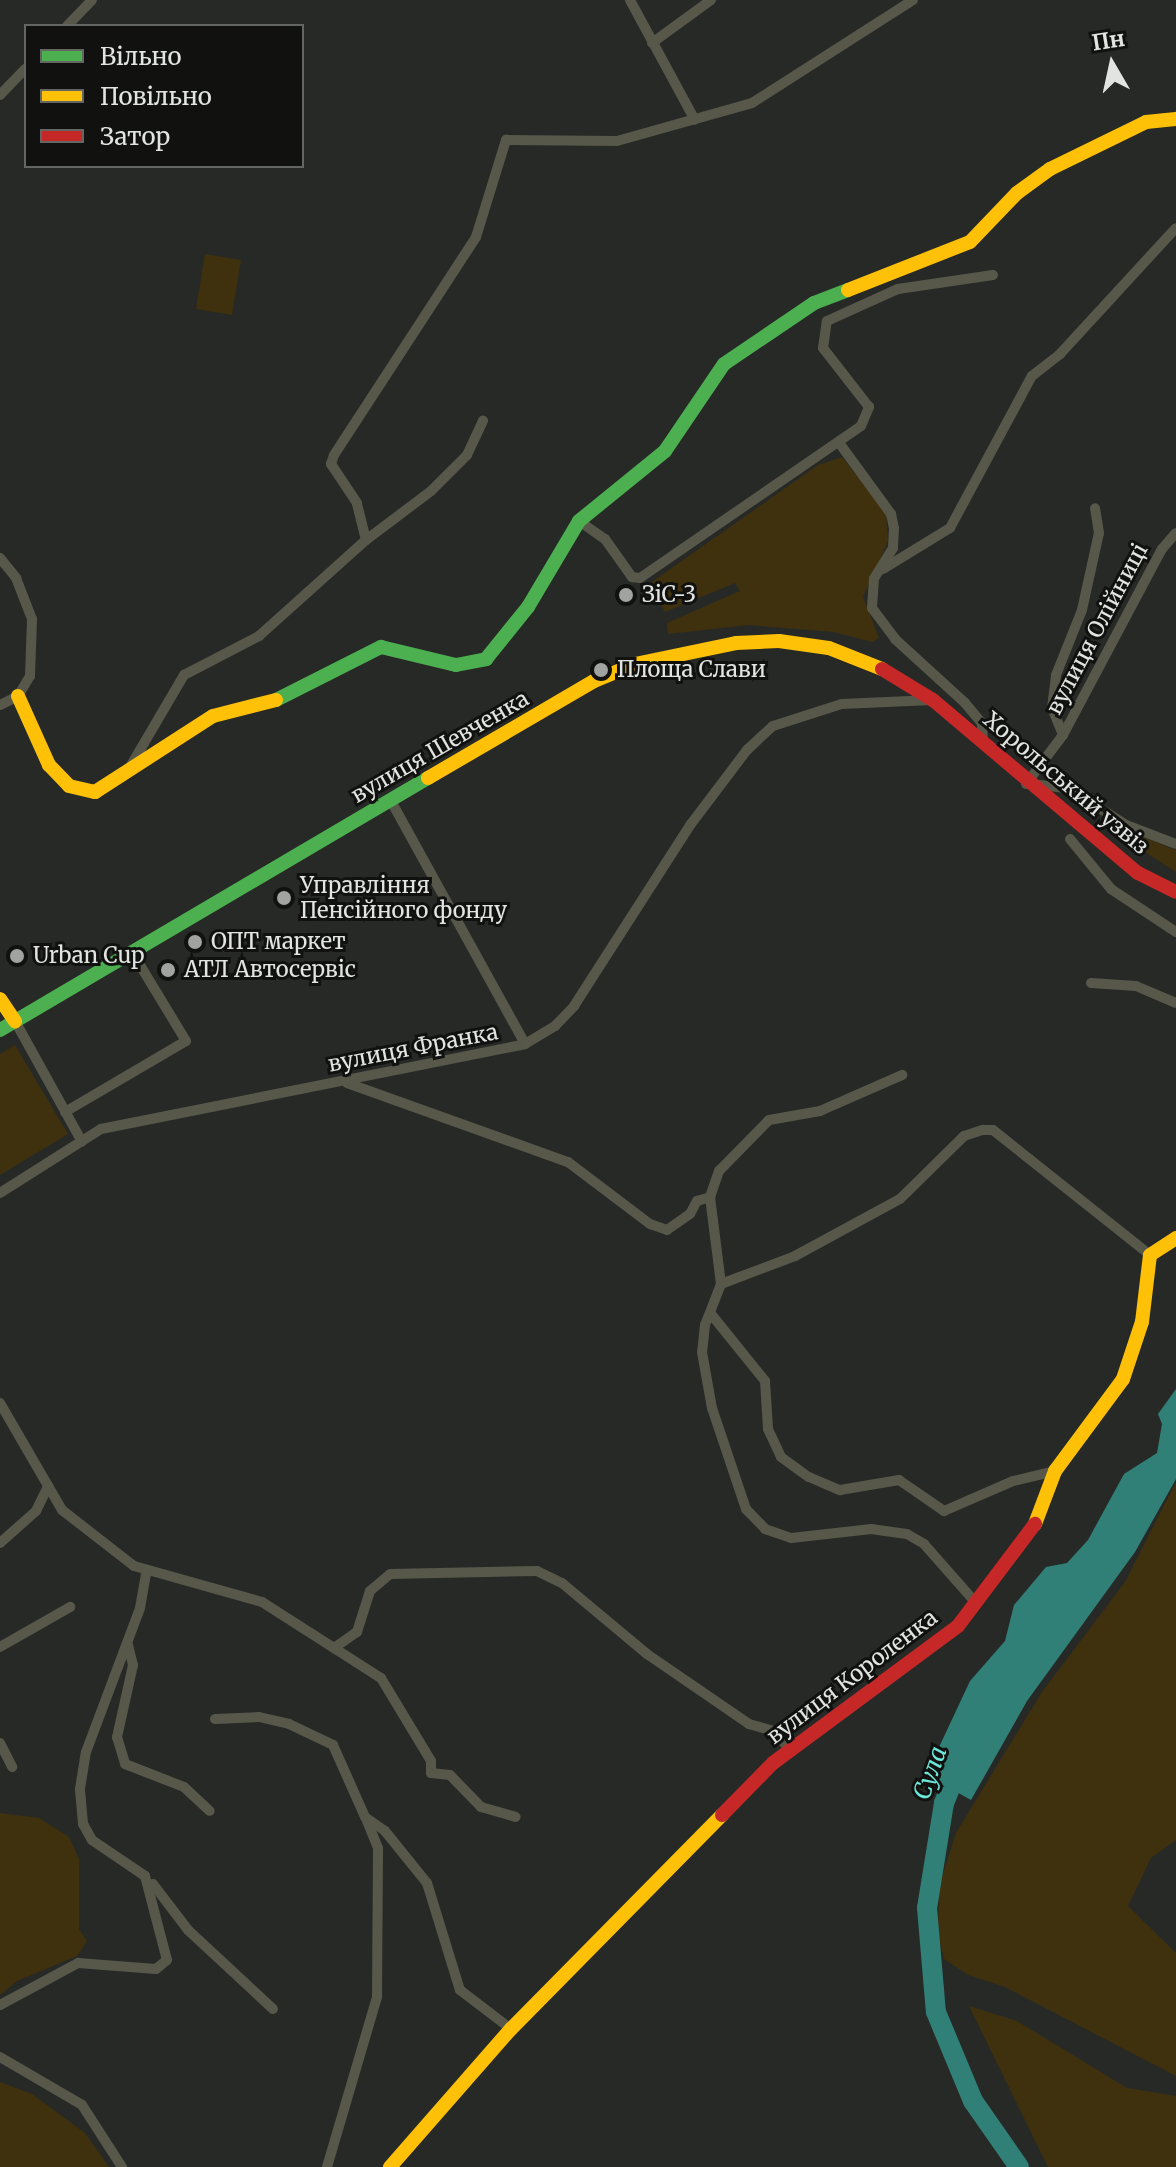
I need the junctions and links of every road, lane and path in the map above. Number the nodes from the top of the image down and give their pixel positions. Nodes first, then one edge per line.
1 (92, 0) edge
2 (630, 0) edge
3 (711, 0) edge
4 (913, 0) edge
5 (69, 24) edge
6 (652, 43) junction
7 (24, 70) edge
8 (0, 95) edge
9 (1176, 119) edge
10 (695, 120) junction
11 (1176, 228) edge
12 (993, 275) dead end
13 (483, 421) dead end
14 (840, 444) junction
15 (1095, 508) dead end
16 (579, 521) junction
17 (1176, 533) edge
18 (366, 540) junction
19 (0, 558) edge
20 (883, 569) junction
21 (18, 696) junction
22 (933, 700) junction
23 (0, 705) edge
24 (1063, 735) junction
25 (983, 741) junction
26 (130, 767) junction
27 (1026, 784) junction
28 (391, 801) junction
29 (1070, 839) dead end
30 (1176, 844) edge
31 (1176, 892) edge
32 (1176, 932) edge
33 (132, 952) junction
34 (1091, 983) dead end
35 (0, 999) edge
36 (1176, 1003) edge
37 (15, 1021) junction
38 (0, 1030) edge
39 (525, 1044) junction
40 (902, 1075) dead end
41 (345, 1082) junction
42 (65, 1112) junction
43 (82, 1142) junction
44 (0, 1193) edge
45 (710, 1197) junction
46 (1176, 1238) edge
47 (1150, 1255) junction
48 (721, 1284) junction
49 (711, 1314) junction
50 (0, 1403) edge
51 (1055, 1471) junction
52 (48, 1486) junction
53 (0, 1543) edge
54 (147, 1570) junction
55 (976, 1603) junction
56 (70, 1607) dead end
57 (127, 1643) junction
58 (0, 1647) edge
59 (334, 1648) junction
60 (215, 1719) dead end
61 (0, 1743) edge
62 (789, 1749) junction
63 (12, 1767) dead end
64 (210, 1811) dead end
65 (365, 1817) junction
66 (516, 1817) dead end
67 (145, 1876) junction
68 (0, 2005) edge
69 (273, 2009) dead end
70 (511, 2029) junction
71 (0, 2057) edge
72 (122, 2167) edge
73 (327, 2167) edge
74 (390, 2167) edge

1 - 5 street
2 - 6 street
3 - 6 street
4 - 10 street
6 - 10 street
7 - 8 street
9 - 16 street
10 - 18 street
11 - 20 street
12 - 14 street
13 - 18 street
14 - 16 street
14 - 20 street
15 - 24 street
16 - 26 street
17 - 24 street, вулиця Олійниці
18 - 26 street
19 - 21 street
20 - 25 street
21 - 23 street
21 - 26 street
22 - 25 street, Хорольський узвіз
22 - 28 street, вулиця Шевченка
22 - 39 street, вулиця Франка
24 - 27 street, вулиця Олійниці
25 - 27 street, Хорольський узвіз
27 - 30 street
27 - 31 street, Хорольський узвіз
28 - 33 street, вулиця Шевченка
28 - 39 street
29 - 32 street
33 - 37 street, вулиця Шевченка
33 - 42 street
34 - 36 street
35 - 37 street
37 - 38 street, вулиця Шевченка
37 - 42 street
39 - 41 street, вулиця Франка
40 - 45 street
41 - 43 street, вулиця Франка
41 - 45 street
42 - 43 street
43 - 44 street, вулиця Франка
45 - 48 street
46 - 47 street
47 - 48 street
47 - 51 street, вулиця Короленка
48 - 49 street
49 - 51 street
49 - 55 street
50 - 52 street
51 - 55 street, вулиця Короленка
52 - 53 street
52 - 54 street
54 - 57 street
54 - 59 street
55 - 62 street, вулиця Короленка
56 - 58 street
57 - 64 street
57 - 67 street
59 - 62 street
59 - 66 street
60 - 65 street
61 - 63 street
62 - 70 street, вулиця Короленка
65 - 70 street
65 - 73 street
67 - 68 street
67 - 69 street
70 - 74 street, вулиця Короленка
71 - 72 street

